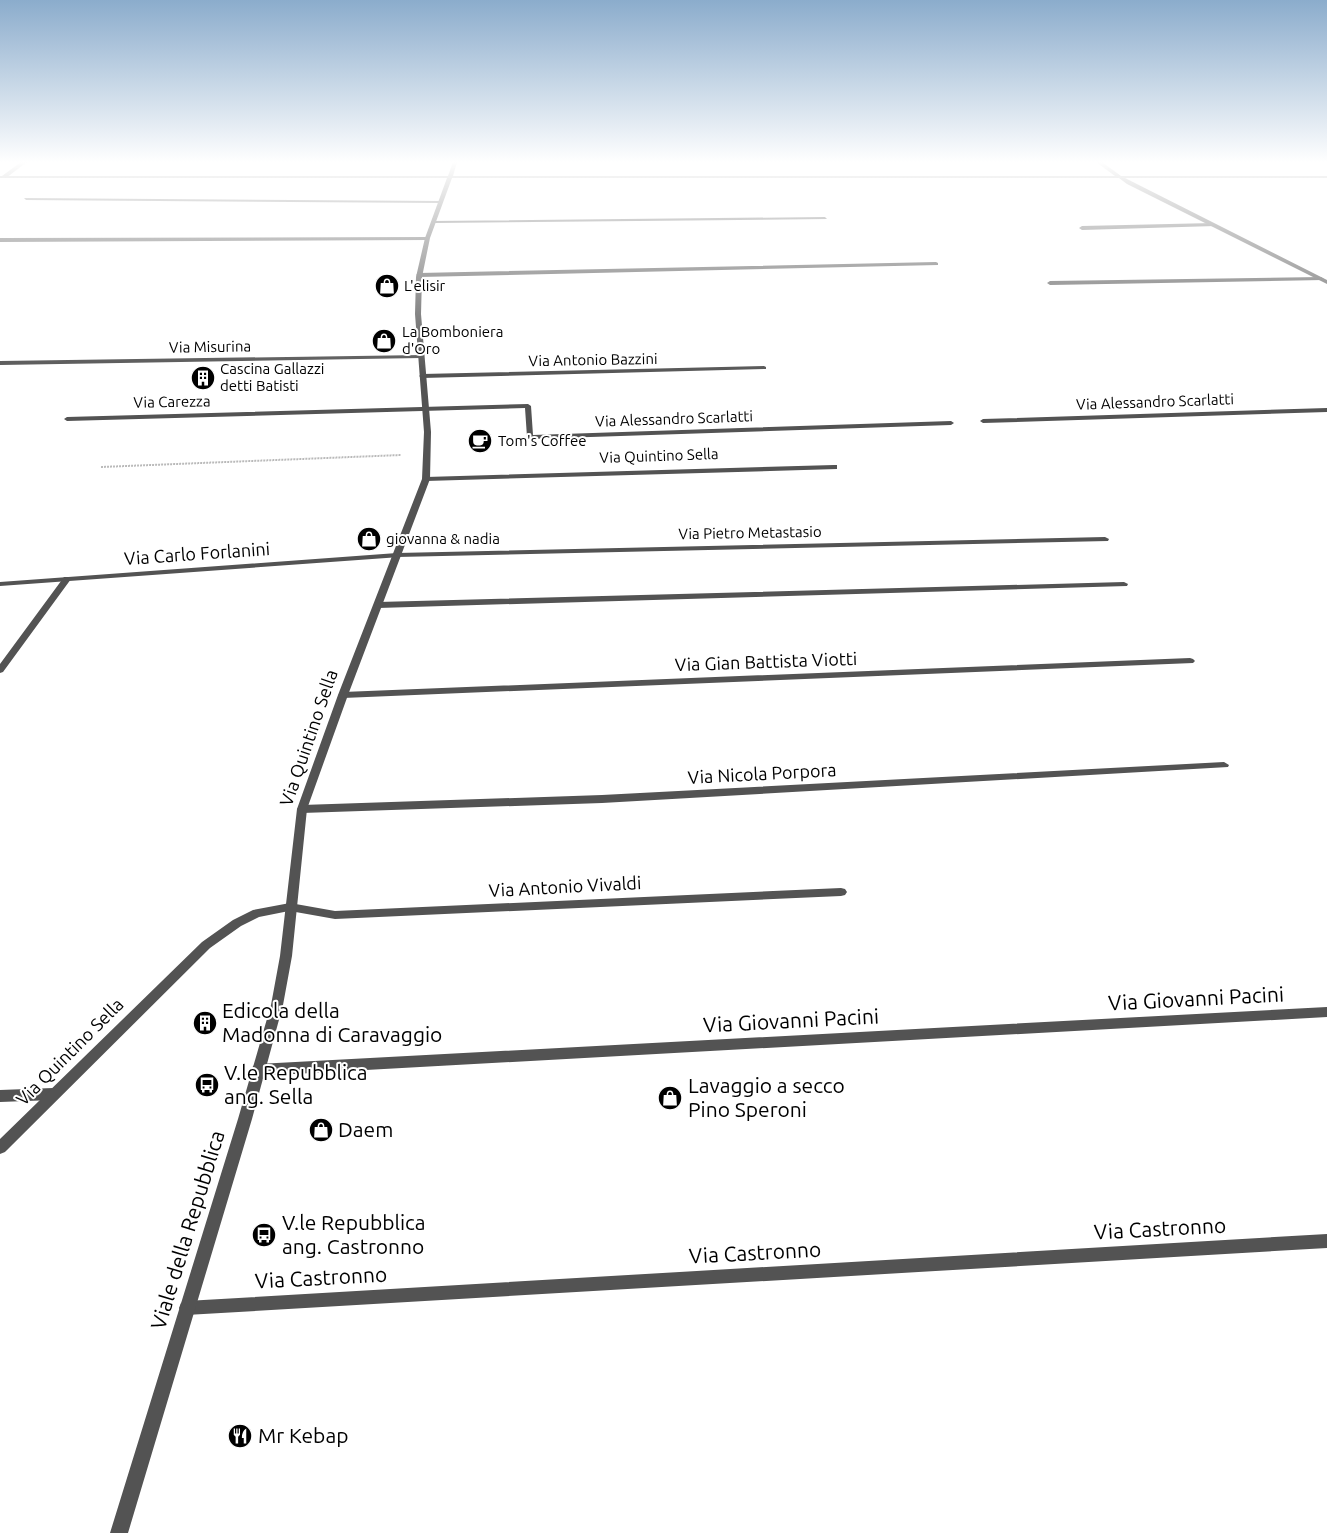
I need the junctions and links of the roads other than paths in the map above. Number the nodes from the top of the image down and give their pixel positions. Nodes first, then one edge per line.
1 (429, 234) edge
2 (1230, 234) edge
3 (428, 238) junction
4 (0, 240) edge
5 (936, 264) dead end
6 (419, 274) junction
7 (1324, 280) edge
8 (1050, 283) dead end
9 (421, 356) junction
10 (0, 363) edge
11 (764, 368) dead end
12 (422, 376) junction
13 (426, 409) junction
14 (1327, 410) edge
15 (68, 419) dead end
16 (983, 421) dead end
17 (951, 423) dead end
18 (834, 467) dead end
19 (426, 479) junction
20 (1105, 539) dead end
21 (397, 555) junction
22 (67, 579) junction
23 (0, 584) edge
24 (1124, 584) dead end
25 (378, 605) junction
26 (1190, 661) dead end
27 (0, 670) edge
28 (343, 695) junction
29 (1224, 765) dead end
30 (302, 809) junction
31 (841, 892) dead end
32 (290, 907) junction
33 (1327, 1012) edge
34 (258, 1070) junction
35 (52, 1094) junction
36 (0, 1096) edge
37 (0, 1148) edge
38 (1327, 1241) edge
39 (186, 1308) junction
40 (119, 1533) edge

1 - 3 street, Via Quintino Sella
2 - 7 street
3 - 4 street
3 - 6 street, Via Quintino Sella
5 - 6 street
6 - 9 street, Via Quintino Sella
7 - 8 street
9 - 10 street, Via Misurina
9 - 12 street, Via Quintino Sella
11 - 12 street, Via Antonio Bazzini
12 - 13 street, Via Quintino Sella
13 - 15 street, Via Carezza
13 - 17 street, Via Alessandro Scarlatti
13 - 19 street, Via Quintino Sella
14 - 16 street, Via Alessandro Scarlatti
18 - 19 street, Via Quintino Sella
19 - 21 street, Via Quintino Sella
20 - 21 street, Via Pietro Metastasio
21 - 22 street, Via Carlo Forlanini
21 - 25 street, Via Quintino Sella
22 - 23 street, Via Carlo Forlanini
22 - 27 street
24 - 25 street
25 - 28 street, Via Quintino Sella
26 - 28 street, Via Gian Battista Viotti
28 - 30 street, Via Quintino Sella
29 - 30 street, Via Nicola Porpora
30 - 32 street, Via Quintino Sella
31 - 32 street, Via Antonio Vivaldi
32 - 34 street, Viale della Repubblica
32 - 35 street, Via Quintino Sella
33 - 34 street, Via Giovanni Pacini
34 - 39 street, Viale della Repubblica
35 - 36 street
35 - 37 street, Via Quintino Sella
38 - 39 street, Via Castronno
39 - 40 street, Viale della Repubblica

